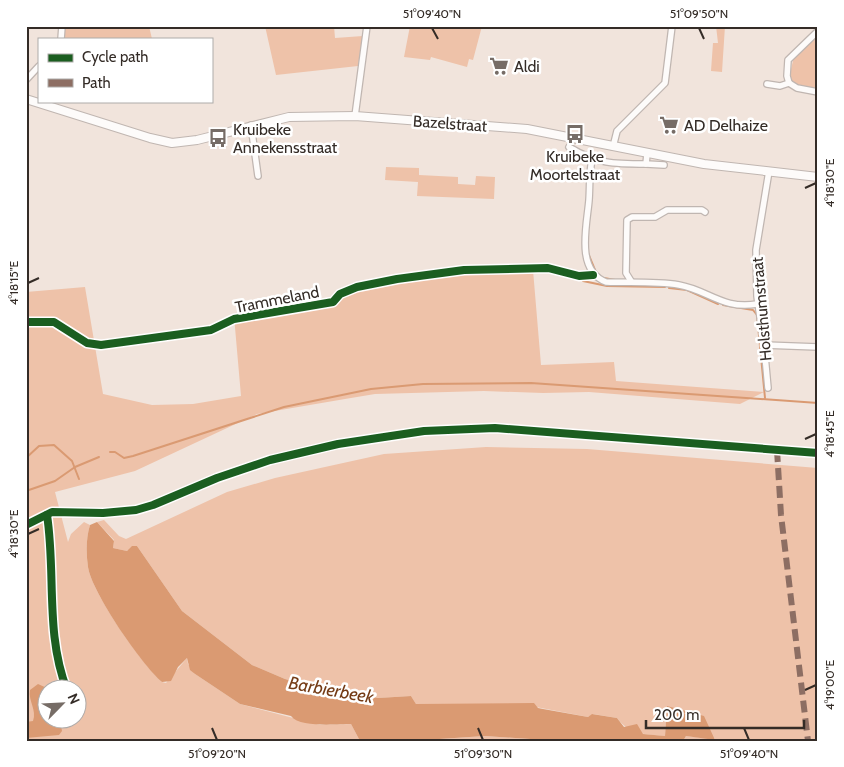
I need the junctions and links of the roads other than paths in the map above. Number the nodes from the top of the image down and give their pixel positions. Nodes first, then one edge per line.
1 (367, 26) edge
2 (672, 26) edge
3 (818, 30) edge
4 (38, 67) edge
5 (26, 80) edge
6 (767, 84) dead end
7 (789, 84) junction
8 (818, 92) edge
9 (26, 99) edge
10 (355, 116) junction
11 (251, 125) junction
12 (569, 147) dead end
13 (613, 147) junction
14 (647, 154) junction
15 (592, 160) junction
16 (646, 164) junction
17 (664, 164) dead end
18 (769, 171) junction
19 (258, 176) dead end
20 (818, 176) edge
21 (705, 212) dead end
22 (593, 275) junction
23 (631, 281) junction
24 (758, 304) junction
25 (26, 322) edge
26 (764, 345) junction
27 (818, 347) edge
28 (768, 388) dead end

1 - 10 street
2 - 13 street
3 - 7 street
4 - 5 street
6 - 7 street
7 - 8 street
9 - 11 main road, Bazelstraat
10 - 11 main road, Bazelstraat
10 - 13 main road, Bazelstraat
11 - 19 street
12 - 15 street
13 - 14 main road, Bazelstraat
14 - 16 street
14 - 18 main road, Bazelstraat
15 - 16 street
15 - 22 street
16 - 17 street
18 - 20 main road, Bazelstraat
18 - 24 street, Holsthumstraat
21 - 23 street
22 - 23 street, Trammeland
22 - 25 street, Trammeland
23 - 24 street, Trammeland
24 - 26 street, Holsthumstraat
26 - 27 street
26 - 28 street, Holsthumstraat

